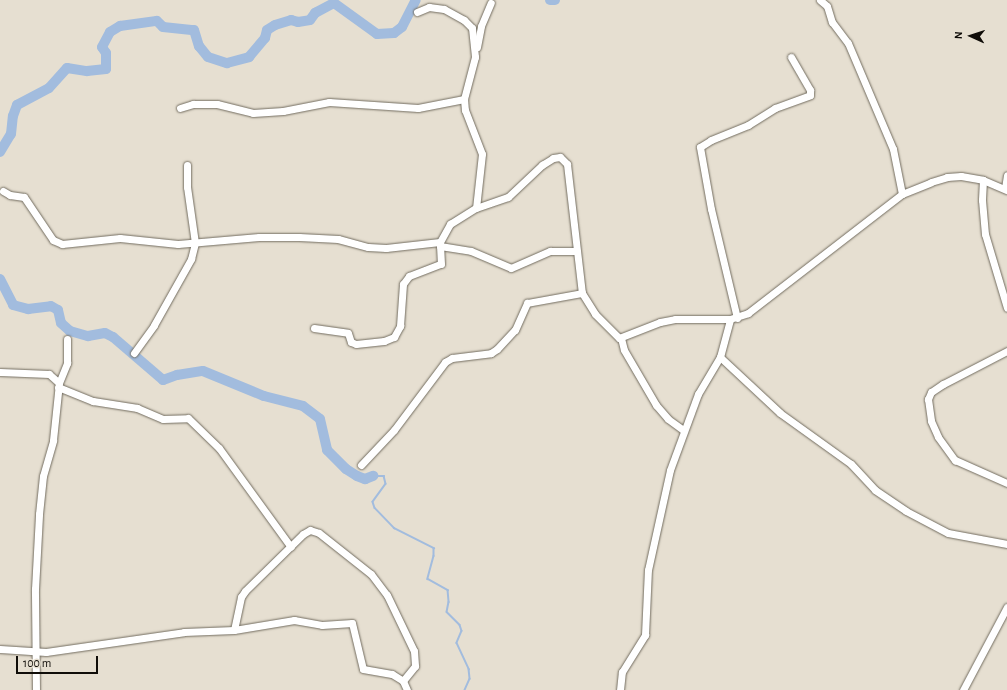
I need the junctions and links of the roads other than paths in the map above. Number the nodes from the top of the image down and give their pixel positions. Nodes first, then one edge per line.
1 (820, 0) edge
2 (491, 3) dead end
3 (417, 12) dead end
4 (475, 57) junction
5 (792, 58) dead end
6 (464, 99) junction
7 (180, 108) dead end
8 (187, 165) dead end
9 (1007, 175) edge
10 (984, 180) junction
11 (1006, 189) edge
12 (3, 191) dead end
13 (902, 194) junction
14 (476, 208) junction
15 (195, 243) junction
16 (440, 244) junction
17 (576, 251) junction
18 (582, 293) junction
19 (1007, 308) edge
20 (733, 318) junction
21 (314, 328) dead end
22 (621, 338) junction
23 (67, 339) dead end
24 (1007, 351) edge
25 (134, 353) dead end
26 (720, 357) junction
27 (0, 372) edge
28 (59, 385) junction
29 (683, 430) junction
30 (361, 465) dead end
31 (1007, 483) edge
32 (1007, 544) edge
33 (291, 547) junction
34 (1007, 607) edge
35 (234, 630) junction
36 (0, 649) edge
37 (35, 652) junction
38 (46, 652) junction
39 (36, 663) junction
40 (403, 681) junction
41 (36, 690) edge
42 (407, 690) edge
43 (620, 690) edge
44 (964, 690) edge

1 - 13 street
2 - 4 street
3 - 4 street
4 - 6 street
5 - 20 street
6 - 7 street
6 - 14 street
8 - 15 street
9 - 11 street
10 - 11 street
10 - 13 street
10 - 19 street
12 - 15 street
13 - 20 street
14 - 16 street
14 - 17 street
15 - 16 street
15 - 25 street
16 - 17 street
16 - 21 street
17 - 18 street
18 - 22 street
18 - 30 street
20 - 22 street
20 - 26 street
22 - 29 street
23 - 28 street
24 - 31 street
26 - 29 street
26 - 32 street
27 - 28 street
28 - 33 street
28 - 37 street
29 - 43 street
33 - 35 street
33 - 40 street
34 - 44 street
35 - 38 street
35 - 40 street
36 - 37 street
37 - 38 street
37 - 39 street
38 - 39 street
39 - 41 street
40 - 42 street

